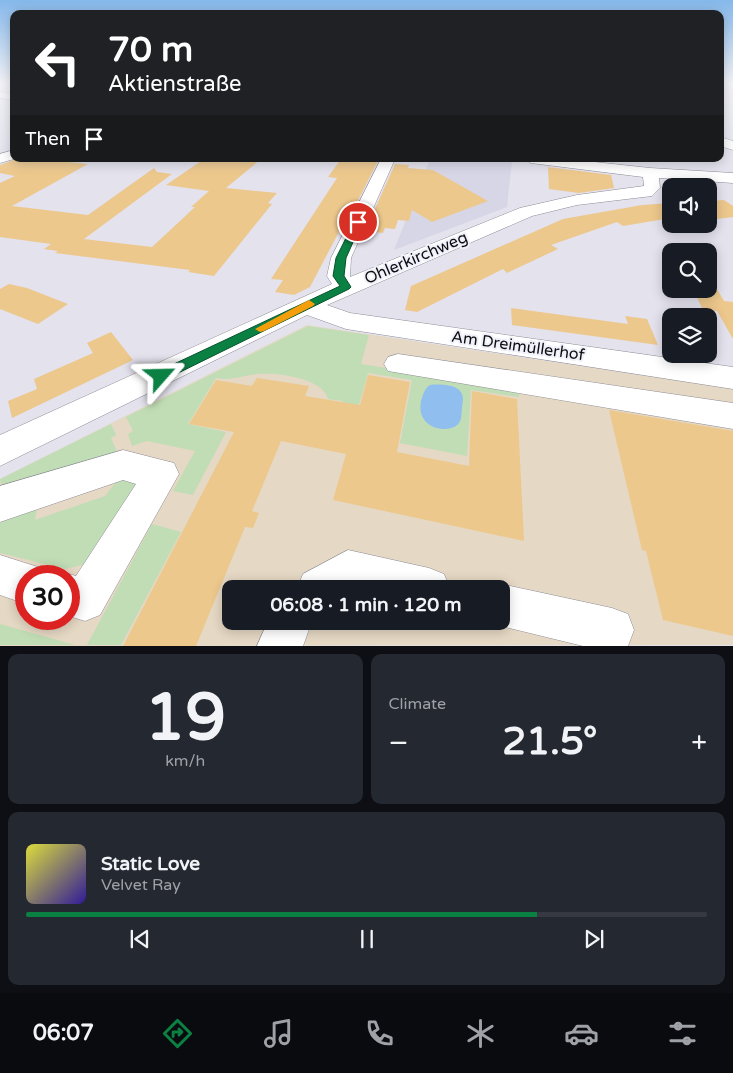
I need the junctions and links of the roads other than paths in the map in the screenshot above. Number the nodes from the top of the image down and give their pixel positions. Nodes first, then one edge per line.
1 (387, 162) edge
2 (565, 162) edge
3 (733, 178) edge
4 (658, 183) edge
5 (345, 287) junction
6 (306, 305) junction
7 (398, 364) dead end
8 (733, 378) edge
9 (733, 416) edge
10 (0, 451) edge
11 (0, 504) edge
12 (0, 575) edge
13 (15, 580) edge
14 (332, 580) edge
15 (391, 580) edge
16 (80, 598) edge
17 (510, 607) edge
18 (286, 630) edge
19 (612, 630) dead end
20 (280, 646) edge

1 - 5 street
2 - 4 street
3 - 4 street
4 - 5 street, Ohlerkirchweg
5 - 6 street, Ohlerkirchweg
6 - 8 street, Am Dreimüllerhof
6 - 10 street, Ohlerkirchweg
7 - 9 street
11 - 16 street
12 - 13 street
14 - 15 street
17 - 19 street
18 - 20 street

